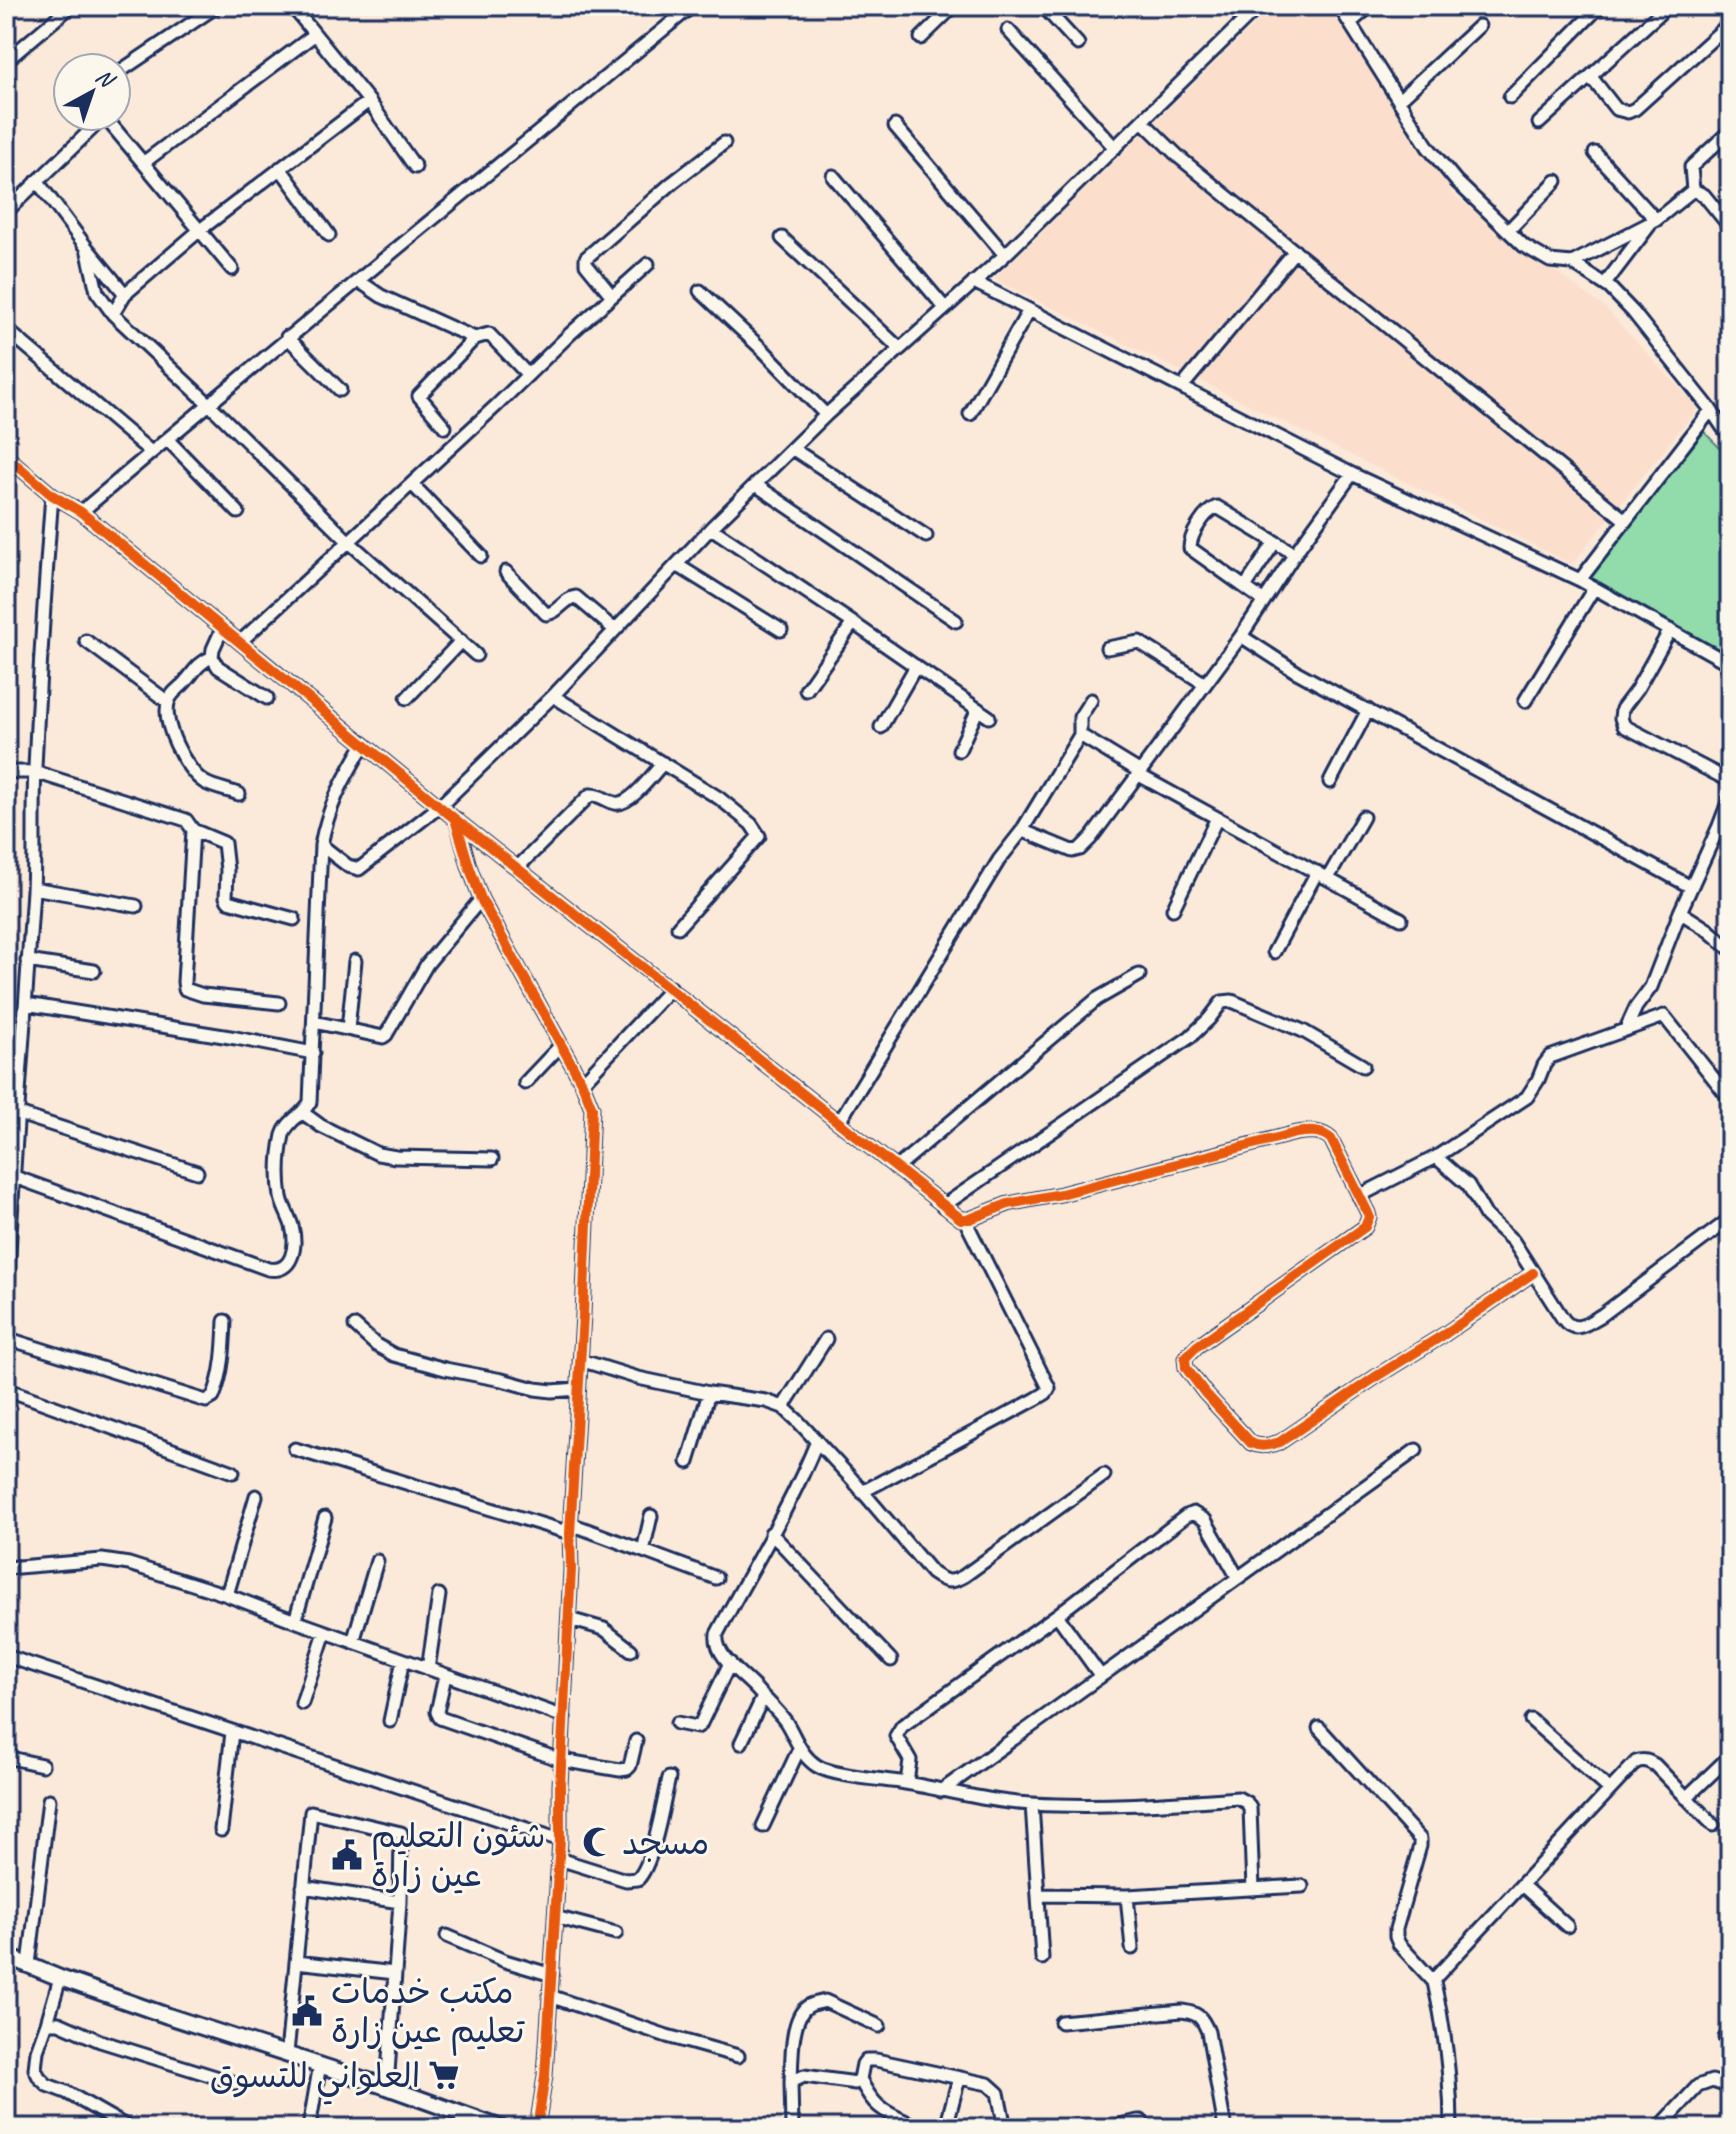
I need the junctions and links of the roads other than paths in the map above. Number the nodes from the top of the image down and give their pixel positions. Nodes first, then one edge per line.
1 (71, 6) edge
2 (217, 6) edge
3 (292, 6) edge
4 (692, 6) edge
5 (954, 6) edge
6 (1043, 6) edge
7 (1259, 6) edge
8 (1339, 6) edge
9 (1370, 6) edge
10 (1600, 6) edge
11 (1661, 8) edge
12 (1350, 23) junction
13 (1730, 23) edge
14 (1479, 26) dead end
15 (1008, 30) dead end
16 (314, 35) junction
17 (921, 38) dead end
18 (1078, 44) dead end
19 (6, 61) edge
20 (132, 63) edge
21 (1591, 77) junction
22 (1510, 97) dead end
23 (1399, 100) junction
24 (369, 101) junction
25 (1143, 122) junction
26 (1539, 123) dead end
27 (895, 126) dead end
28 (1730, 131) edge
29 (88, 132) edge
30 (117, 132) edge
31 (724, 143) dead end
32 (1115, 148) junction
33 (1595, 153) dead end
34 (143, 163) junction
35 (415, 167) dead end
36 (280, 168) junction
37 (833, 176) dead end
38 (37, 181) junction
39 (1556, 181) dead end
40 (1693, 190) junction
41 (6, 212) edge
42 (1654, 222) junction
43 (1730, 227) edge
44 (200, 230) junction
45 (1508, 231) junction
46 (329, 235) dead end
47 (782, 238) dead end
48 (87, 248) junction
49 (1295, 251) junction
50 (1005, 255) junction
51 (1572, 263) junction
52 (648, 264) dead end
53 (232, 269) dead end
54 (359, 281) junction
55 (974, 282) junction
56 (1605, 284) junction
57 (700, 291) dead end
58 (125, 294) junction
59 (612, 296) junction
60 (945, 308) junction
61 (1029, 310) junction
62 (113, 314) junction
63 (6, 329) edge
64 (287, 337) junction
65 (475, 338) junction
66 (899, 348) junction
67 (528, 375) junction
68 (1187, 381) dead end
69 (340, 390) dead end
70 (208, 403) junction
71 (1711, 410) junction
72 (970, 414) dead end
73 (826, 415) junction
74 (445, 427) dead end
75 (1730, 438) edge
76 (168, 440) junction
77 (793, 449) junction
78 (151, 452) junction
79 (6, 456) edge
80 (1352, 474) junction
81 (412, 484) junction
82 (756, 485) junction
83 (52, 495) junction
84 (81, 512) junction
85 (238, 512) dead end
86 (1625, 520) junction
87 (711, 528) junction
88 (926, 536) dead end
89 (348, 541) junction
90 (1275, 542) junction
91 (1295, 554) junction
92 (481, 556) dead end
93 (677, 565) junction
94 (506, 572) dead end
95 (1580, 580) junction
96 (1245, 587) junction
97 (1594, 588) junction
98 (1264, 601) junction
99 (956, 621) dead end
100 (853, 623) junction
101 (222, 629) junction
102 (615, 630) junction
103 (781, 630) dead end
104 (1670, 630) junction
105 (1241, 636) junction
106 (86, 641) dead end
107 (461, 641) junction
108 (240, 642) junction
109 (1107, 648) dead end
110 (476, 655) dead end
111 (212, 657) junction
112 (1730, 664) edge
113 (916, 666) junction
114 (1205, 684) junction
115 (806, 690) dead end
116 (553, 696) junction
117 (267, 698) dead end
118 (407, 698) dead end
119 (1091, 700) dead end
120 (1525, 701) dead end
121 (168, 702) junction
122 (1368, 710) junction
123 (881, 727) dead end
124 (1080, 735) junction
125 (364, 744) junction
126 (959, 750) dead end
127 (663, 763) junction
128 (6, 772) edge
129 (35, 772) junction
130 (1138, 772) junction
131 (1730, 781) edge
132 (1330, 782) dead end
133 (239, 794) dead end
134 (1730, 797) edge
135 (440, 806) junction
136 (1363, 817) dead end
137 (1217, 818) junction
138 (455, 819) junction
139 (193, 830) junction
140 (1021, 832) junction
141 (321, 845) junction
142 (518, 867) junction
143 (1322, 875) junction
144 (1691, 887) junction
145 (33, 888) junction
146 (481, 899) junction
147 (136, 906) dead end
148 (1173, 909) dead end
149 (1680, 912) junction
150 (294, 919) dead end
151 (1401, 919) dead end
152 (678, 927) dead end
153 (1730, 949) edge
154 (1274, 952) dead end
155 (27, 961) junction
156 (355, 961) dead end
157 (94, 971) dead end
158 (1139, 975) dead end
159 (671, 988) junction
160 (279, 1003) dead end
161 (26, 1004) junction
162 (314, 1022) junction
163 (348, 1029) junction
164 (1626, 1029) junction
165 (561, 1045) junction
166 (313, 1053) junction
167 (1363, 1066) dead end
168 (525, 1083) dead end
169 (582, 1083) junction
170 (1730, 1099) edge
171 (303, 1113) junction
172 (19, 1114) junction
173 (839, 1122) junction
174 (1436, 1157) junction
175 (492, 1159) dead end
176 (896, 1168) junction
177 (197, 1172) dead end
178 (12, 1176) junction
179 (1359, 1196) junction
180 (943, 1206) junction
181 (1730, 1219) edge
182 (965, 1220) junction
183 (1533, 1273) junction
184 (6, 1314) edge
185 (225, 1321) dead end
186 (355, 1326) dead end
187 (6, 1338) edge
188 (826, 1339) dead end
189 (580, 1360) junction
190 (6, 1389) edge
191 (578, 1389) junction
192 (709, 1393) junction
193 (783, 1407) junction
194 (817, 1441) junction
195 (295, 1449) dead end
196 (1416, 1450) dead end
197 (688, 1462) dead end
198 (233, 1472) dead end
199 (1104, 1475) dead end
200 (862, 1492) junction
201 (256, 1496) dead end
202 (651, 1516) dead end
203 (325, 1518) dead end
204 (571, 1528) junction
205 (771, 1533) junction
206 (643, 1551) junction
207 (377, 1561) dead end
208 (6, 1568) edge
209 (716, 1578) dead end
210 (1238, 1578) junction
211 (227, 1595) junction
212 (439, 1595) dead end
213 (1057, 1615) junction
214 (569, 1619) junction
215 (295, 1621) junction
216 (325, 1632) junction
217 (353, 1642) junction
218 (631, 1650) dead end
219 (6, 1656) edge
220 (403, 1660) junction
221 (891, 1660) dead end
222 (730, 1663) junction
223 (428, 1669) junction
224 (1100, 1675) junction
225 (445, 1676) junction
226 (763, 1697) junction
227 (302, 1703) dead end
228 (564, 1717) junction
229 (1531, 1720) dead end
230 (390, 1721) dead end
231 (677, 1723) dead end
232 (1319, 1728) dead end
233 (232, 1732) junction
234 (636, 1741) dead end
235 (741, 1743) dead end
236 (799, 1749) junction
237 (1730, 1756) edge
238 (6, 1757) edge
239 (561, 1760) junction
240 (42, 1765) dead end
241 (669, 1778) dead end
242 (907, 1783) junction
243 (1610, 1790) junction
244 (941, 1791) junction
245 (1686, 1798) junction
246 (49, 1800) dead end
247 (1032, 1804) junction
248 (1713, 1825) dead end
249 (763, 1826) dead end
250 (221, 1830) dead end
251 (560, 1840) junction
252 (559, 1859) junction
253 (1302, 1886) dead end
254 (1523, 1886) junction
255 (303, 1887) junction
256 (1253, 1890) junction
257 (1039, 1895) junction
258 (1127, 1896) junction
259 (400, 1902) junction
260 (555, 1917) junction
261 (1567, 1926) dead end
262 (616, 1933) dead end
263 (447, 1936) dead end
264 (1132, 1948) dead end
265 (6, 1956) edge
266 (1042, 1958) dead end
267 (296, 1962) junction
268 (29, 1964) junction
269 (395, 1973) junction
270 (552, 1975) junction
271 (60, 1978) junction
272 (1434, 1982) junction
273 (550, 1996) junction
274 (1061, 2022) dead end
275 (47, 2023) junction
276 (879, 2026) dead end
277 (287, 2053) junction
278 (738, 2056) dead end
279 (320, 2064) junction
280 (959, 2078) junction
281 (860, 2079) junction
282 (791, 2082) junction
283 (235, 2083) dead end
284 (387, 2087) junction
285 (1730, 2087) edge
286 (462, 2122) edge
287 (909, 2123) dead end
288 (947, 2123) dead end
289 (129, 2128) edge
290 (309, 2128) edge
291 (501, 2128) edge
292 (537, 2128) edge
293 (792, 2128) edge
294 (1005, 2128) edge
295 (1105, 2128) edge
296 (1145, 2128) edge
297 (1225, 2128) edge
298 (1451, 2128) edge
299 (1659, 2128) edge

1 - 19 street
2 - 20 street
3 - 16 street
4 - 54 street
5 - 17 street
6 - 18 street
7 - 25 street
8 - 12 street
9 - 12 street
10 - 22 street
11 - 21 street
12 - 23 street
13 - 21 street
14 - 23 street
15 - 32 street
16 - 24 street
16 - 34 street
21 - 26 street
23 - 45 street
24 - 35 street
24 - 36 street
25 - 32 street
25 - 49 street
27 - 50 street
28 - 40 street
29 - 38 street
30 - 34 street
31 - 59 street
32 - 50 street
33 - 42 street
34 - 44 street
36 - 44 street
36 - 46 street
37 - 60 street
38 - 41 street
38 - 48 street
39 - 45 street
40 - 42 street
40 - 43 street
42 - 51 street
42 - 56 street
44 - 53 street
44 - 58 street
45 - 51 street
47 - 66 street
48 - 58 street
48 - 62 street
49 - 68 street
49 - 86 street
50 - 55 street
51 - 56 street
52 - 59 street
54 - 64 street
54 - 65 street
55 - 60 street
55 - 61 street
56 - 71 street
57 - 73 street
58 - 62 street
59 - 67 street
60 - 66 street
61 - 72 street
61 - 80 street
62 - 70 street
63 - 78 street
64 - 69 street
64 - 70 street
65 - 67 street
65 - 74 street
66 - 73 street
67 - 81 street
70 - 76 street
70 - 89 street
71 - 75 street
71 - 86 street
73 - 77 street
76 - 78 street
76 - 85 street
77 - 82 street
77 - 88 street
78 - 84 street
79 - 83 street
80 - 91 street
80 - 95 street
81 - 89 street
81 - 92 street
82 - 87 street
82 - 99 street
83 - 84 street
83 - 129 street
84 - 101 street
86 - 95 street
87 - 93 street
87 - 100 street
89 - 107 street
89 - 108 street
90 - 91 street
90 - 96 street
90 - 96 street
91 - 98 street
93 - 102 street
93 - 103 street
94 - 102 street
95 - 97 street
96 - 98 street
97 - 104 street
97 - 120 street
98 - 105 street
100 - 113 street
100 - 115 street
101 - 108 street
101 - 111 street
102 - 116 street
104 - 112 street
104 - 131 street
105 - 114 street
105 - 122 street
106 - 121 street
107 - 110 street
107 - 118 street
108 - 125 street
109 - 114 street
111 - 117 street
111 - 121 street
113 - 123 street
113 - 126 street
114 - 130 street
116 - 127 street
116 - 135 street
119 - 124 street
121 - 133 street
122 - 132 street
122 - 144 street
124 - 130 street
124 - 140 street
125 - 135 street
125 - 141 street
127 - 142 street
127 - 152 street
128 - 129 street
129 - 139 street
129 - 145 street
130 - 137 street
130 - 140 street
134 - 144 street
135 - 138 street
135 - 141 street
136 - 143 street
137 - 143 street
137 - 148 street
138 - 142 street
138 - 146 street
139 - 150 street
139 - 160 street
140 - 173 street
141 - 162 street
142 - 159 street
143 - 151 street
143 - 154 street
144 - 149 street
145 - 147 street
145 - 155 street
146 - 163 street
146 - 165 street
149 - 153 street
149 - 164 street
155 - 157 street
155 - 161 street
156 - 163 street
158 - 176 street
159 - 169 street
159 - 173 street
161 - 166 street
161 - 172 street
162 - 163 street
162 - 166 street
164 - 170 street
164 - 174 street
165 - 168 street
165 - 169 street
166 - 171 street
167 - 180 street
169 - 189 street
171 - 175 street
171 - 178 street
172 - 177 street
172 - 178 street
173 - 176 street
174 - 179 street
174 - 183 street
176 - 180 street
178 - 184 street
179 - 182 street
179 - 183 street
180 - 182 street
181 - 183 street
182 - 200 street
185 - 187 street
186 - 191 street
188 - 193 street
189 - 191 street
189 - 192 street
190 - 198 street
191 - 204 street
192 - 193 street
192 - 197 street
193 - 194 street
194 - 200 street
194 - 205 street
195 - 204 street
196 - 210 street
199 - 200 street
201 - 211 street
202 - 206 street
203 - 215 street
204 - 206 street
204 - 214 street
205 - 221 street
205 - 222 street
206 - 209 street
207 - 217 street
208 - 211 street
210 - 213 street
210 - 224 street
211 - 215 street
212 - 223 street
213 - 224 street
213 - 242 street
214 - 218 street
214 - 228 street
215 - 216 street
216 - 217 street
216 - 227 street
217 - 220 street
219 - 233 street
220 - 223 street
220 - 230 street
222 - 226 street
222 - 231 street
223 - 225 street
224 - 244 street
225 - 228 street
225 - 239 street
226 - 235 street
226 - 236 street
228 - 239 street
229 - 243 street
232 - 272 street
233 - 250 street
233 - 251 street
234 - 239 street
236 - 242 street
236 - 249 street
237 - 245 street
238 - 240 street
239 - 251 street
241 - 252 street
242 - 244 street
243 - 245 street
243 - 254 street
244 - 247 street
245 - 248 street
246 - 268 street
247 - 256 street
247 - 257 street
251 - 252 street
252 - 260 street
253 - 256 street
254 - 261 street
254 - 272 street
255 - 259 street
255 - 259 street
255 - 267 street
256 - 258 street
257 - 258 street
257 - 266 street
258 - 264 street
259 - 269 street
260 - 262 street
260 - 270 street
263 - 270 street
265 - 268 street
267 - 269 street
267 - 277 street
268 - 271 street
269 - 284 street
270 - 273 street
271 - 275 street
271 - 277 street
272 - 298 street
273 - 278 street
273 - 292 street
274 - 297 street
275 - 283 street
275 - 289 street
276 - 282 street
277 - 279 street
279 - 284 street
279 - 290 street
280 - 281 street
280 - 288 street
280 - 294 street
281 - 282 street
281 - 287 street
282 - 293 street
284 - 286 street
285 - 299 street
286 - 291 street
295 - 296 street

